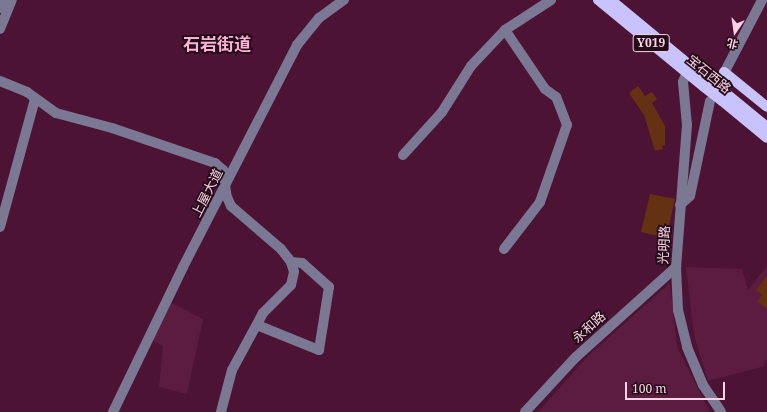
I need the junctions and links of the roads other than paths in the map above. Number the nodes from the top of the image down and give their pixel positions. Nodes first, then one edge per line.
1 (4, 0) edge
2 (12, 0) edge
3 (344, 0) edge
4 (551, 0) edge
5 (598, 0) edge
6 (610, 0) edge
7 (762, 0) edge
8 (0, 8) edge
9 (0, 29) edge
10 (505, 30) junction
11 (687, 72) junction
12 (723, 74) joint
13 (0, 81) edge
14 (707, 84) junction
15 (724, 97) junction
16 (35, 99) junction
17 (710, 102) dead end
18 (767, 107) edge
19 (767, 127) edge
20 (767, 138) edge
21 (403, 155) dead end
22 (225, 186) junction
23 (680, 205) junction
24 (0, 227) edge
25 (504, 249) dead end
26 (291, 262) junction
27 (676, 267) junction
28 (257, 325) junction
29 (113, 412) edge
30 (221, 412) edge
31 (525, 412) edge
32 (721, 412) edge

1 - 8 street
2 - 9 street
3 - 22 street, 上屋大道
4 - 10 street
5 - 11 main road, 宝石西路 / Y019
6 - 14 main road, 宝石西路 / Y019
7 - 12 street
10 - 21 street
10 - 25 street
11 - 14 main road, 宝石西路 / Y019
11 - 23 street, 光明路
12 - 18 main road
13 - 16 street
14 - 15 main road, 宝石西路 / Y019, bridge
15 - 19 main road, 宝石西路 / Y019
15 - 20 main road, 宝石西路 / Y019
16 - 22 street
16 - 24 street
17 - 23 street
22 - 26 street
22 - 29 street, 上屋大道
23 - 27 street, 光明路
26 - 28 street
26 - 28 street
27 - 31 street, 永和路
27 - 32 street, 光明路
28 - 30 street

